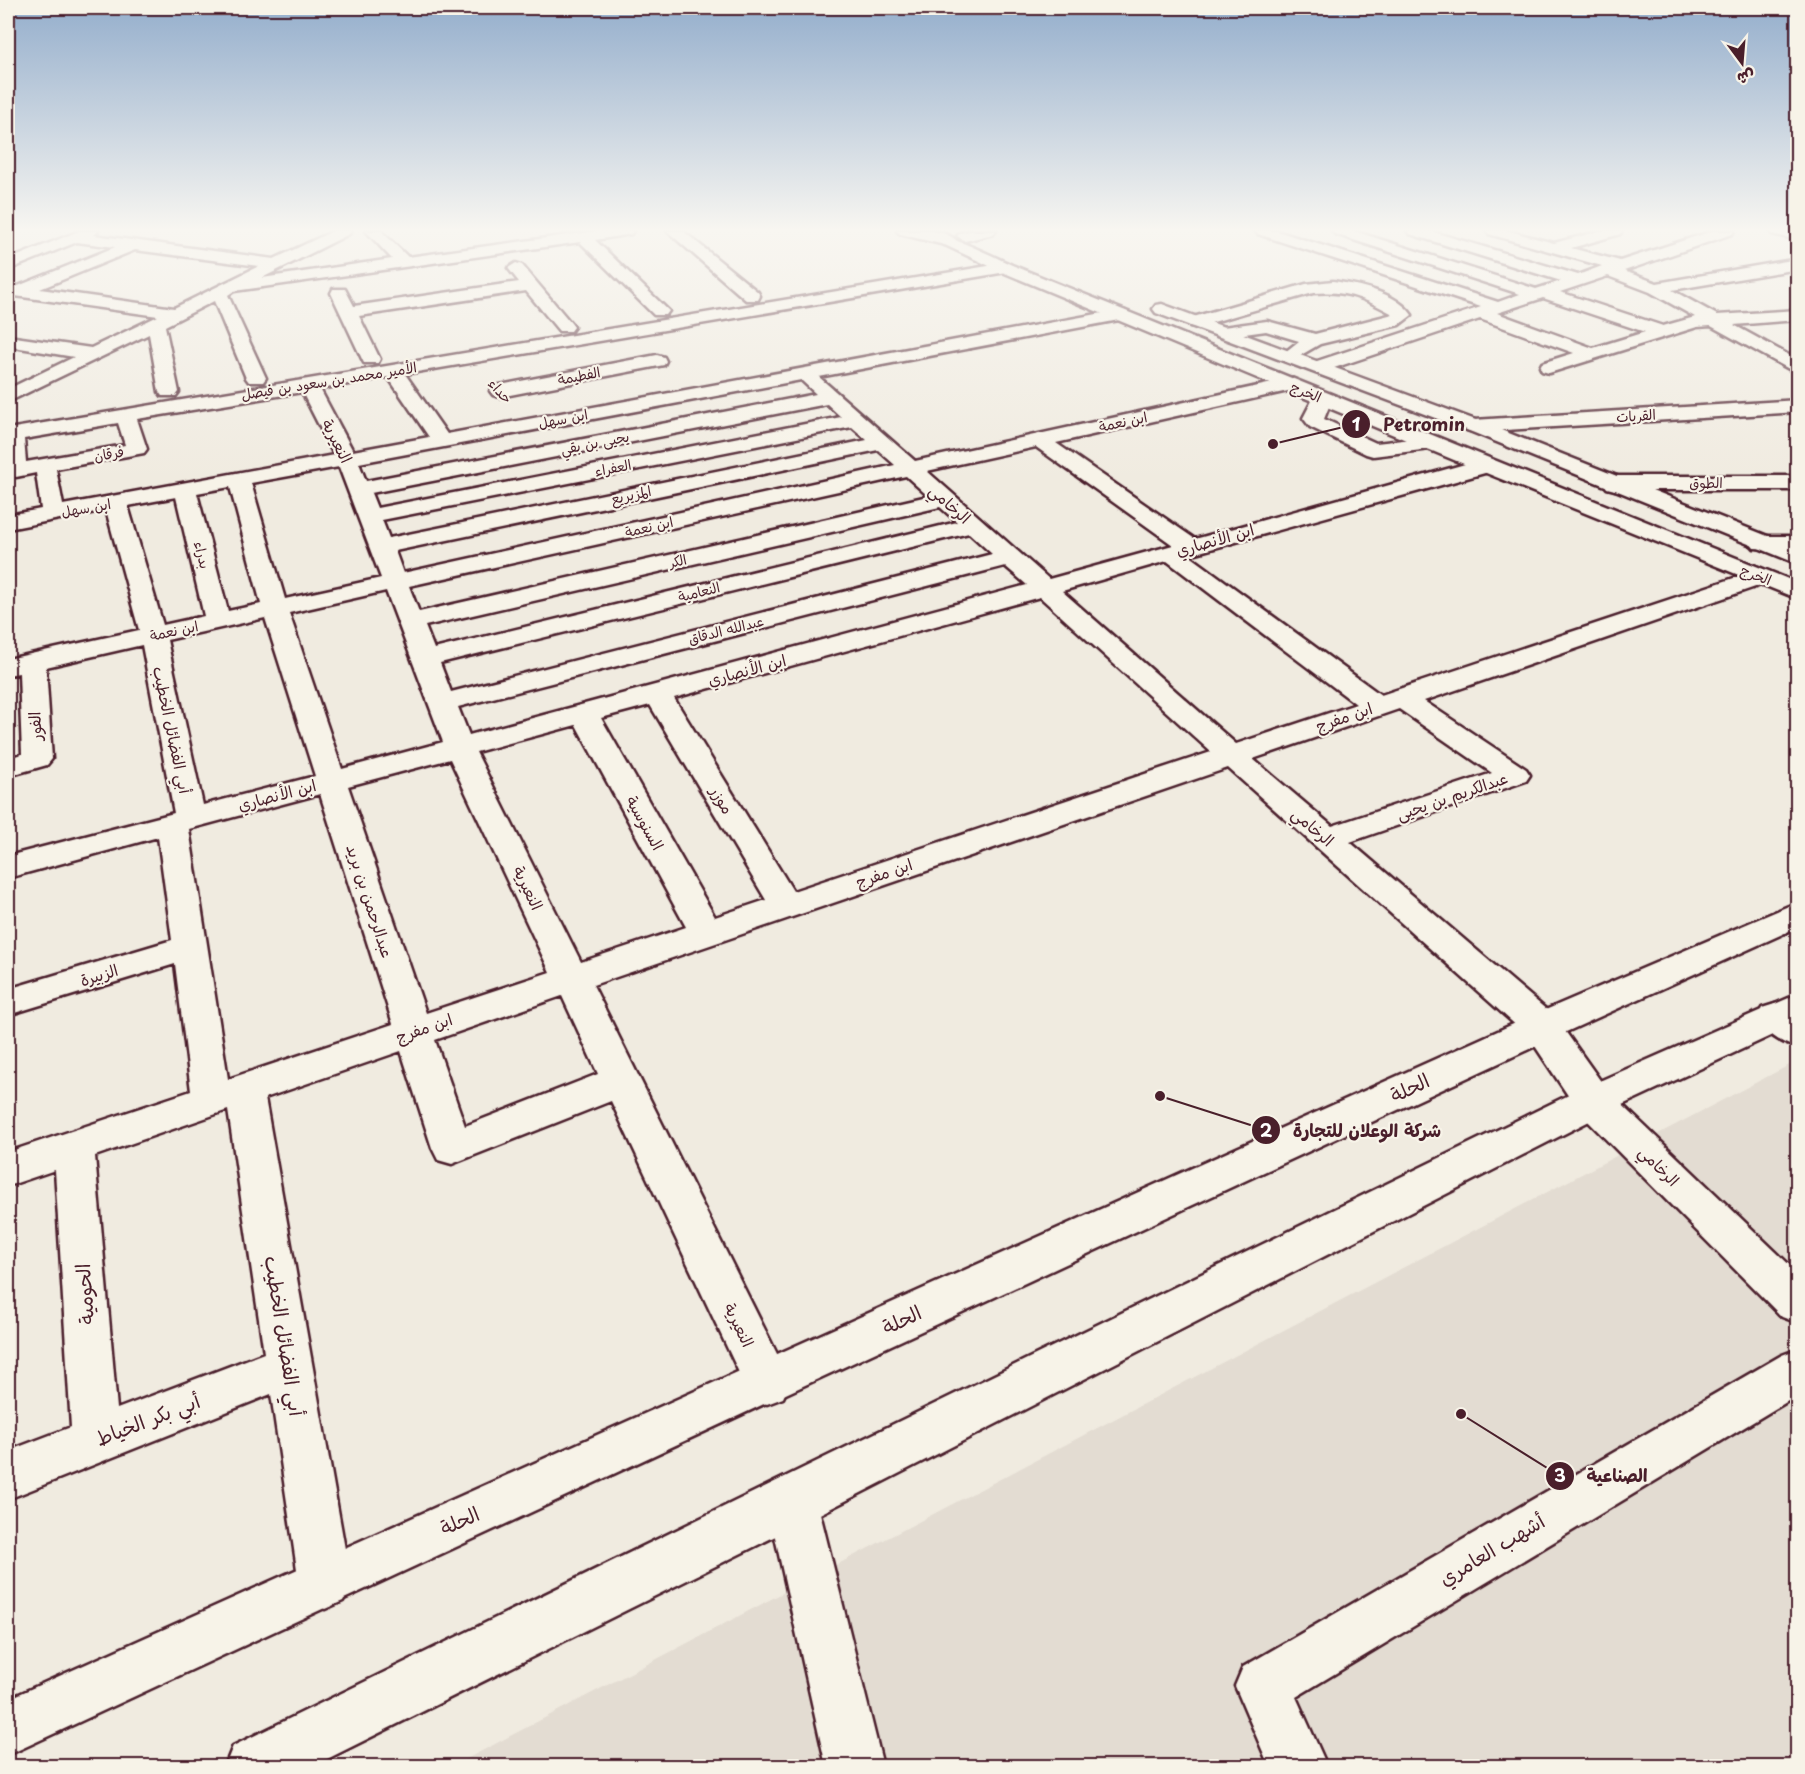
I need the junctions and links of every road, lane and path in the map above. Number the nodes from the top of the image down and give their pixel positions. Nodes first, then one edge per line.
1 (174, 314) edge
2 (233, 314) edge
3 (349, 314) edge
4 (554, 314) edge
5 (643, 314) edge
6 (734, 314) edge
7 (1116, 314) edge
8 (1173, 314) edge
9 (1224, 314) edge
10 (1402, 314) edge
11 (1478, 314) edge
12 (1482, 314) edge
13 (1605, 314) edge
14 (1701, 314) edge
15 (1119, 315) junction
16 (1797, 315) edge
17 (1714, 321) junction
18 (1196, 322) junction
19 (156, 323) junction
20 (565, 327) junction
21 (626, 332) junction
22 (1223, 332) junction
23 (1663, 332) junction
24 (1314, 340) junction
25 (8, 342) edge
26 (92, 354) junction
27 (1593, 354) junction
28 (1289, 356) junction
29 (469, 358) junction
30 (371, 359) junction
31 (1318, 367) junction
32 (1549, 367) dead end
33 (1797, 368) edge
34 (393, 371) junction
35 (805, 374) junction
36 (256, 378) junction
37 (674, 378) junction
38 (308, 385) junction
39 (1290, 385) junction
40 (500, 391) junction
41 (169, 392) junction
42 (8, 396) edge
43 (831, 397) junction
44 (1322, 399) junction
45 (1797, 406) edge
46 (125, 415) junction
47 (856, 420) junction
48 (531, 425) junction
49 (1474, 426) junction
50 (9, 429) edge
51 (1039, 440) junction
52 (442, 441) junction
53 (882, 443) junction
54 (1430, 443) junction
55 (567, 448) junction
56 (347, 459) junction
57 (45, 465) junction
58 (1484, 466) junction
59 (910, 468) junction
60 (445, 472) junction
61 (585, 473) junction
62 (239, 479) junction
63 (1614, 483) junction
64 (1797, 483) edge
65 (185, 489) junction
66 (460, 498) junction
67 (945, 499) junction
68 (115, 502) junction
69 (364, 502) junction
70 (53, 513) junction
71 (8, 522) edge
72 (974, 525) junction
73 (1762, 543) junction
74 (1797, 543) edge
75 (381, 547) junction
76 (1181, 550) junction
77 (1010, 557) junction
78 (1797, 557) edge
79 (1761, 577) junction
80 (395, 583) junction
81 (1044, 588) junction
82 (1797, 592) edge
83 (275, 609) junction
84 (218, 621) junction
85 (411, 622) junction
86 (153, 635) junction
87 (425, 659) junction
88 (20, 664) edge
89 (658, 694) junction
90 (1389, 702) junction
91 (442, 703) junction
92 (584, 714) junction
93 (35, 725) junction
94 (8, 731) edge
95 (459, 747) junction
96 (1232, 755) junction
97 (8, 767) edge
98 (330, 781) junction
99 (181, 821) junction
100 (1327, 839) junction
101 (8, 867) edge
102 (786, 906) junction
103 (1797, 913) edge
104 (706, 932) junction
105 (190, 947) junction
106 (572, 978) junction
107 (8, 1002) edge
108 (1790, 1019) edge
109 (1542, 1027) junction
110 (413, 1032) junction
111 (621, 1081) junction
112 (228, 1094) junction
113 (1593, 1101) junction
114 (74, 1147) junction
115 (8, 1169) edge
116 (1797, 1303) edge
117 (289, 1365) junction
118 (1797, 1370) edge
119 (767, 1382) junction
120 (96, 1441) junction
121 (8, 1475) edge
122 (792, 1501) junction
123 (325, 1583) junction
124 (8, 1727) edge
125 (253, 1767) edge
126 (855, 1767) edge
127 (1298, 1767) edge

1 - 19 main road
2 - 36 main road
3 - 30 main road
4 - 20 main road
5 - 20 main road, الأمير محمد بن سعود بن فيصل
6 - 21 main road, الأمير محمد بن سعود بن فيصل
7 - 15 main road, الخرج
8 - 18 main road
9 - 18 main road
10 - 24 main road
11 - 31 main road
12 - 27 main road
13 - 23 main road
14 - 17 main road
15 - 35 main road, ابن سهل
15 - 39 main road, الخرج
16 - 17 main road
17 - 23 main road
17 - 33 main road
18 - 22 main road
19 - 26 main road
19 - 41 main road
20 - 30 main road, الأمير محمد بن سعود بن فيصل
21 - 29 main road, الأمير محمد بن سعود بن فيصل
21 - 37 main road
22 - 24 main road
22 - 28 main road
23 - 27 main road
24 - 28 main road
25 - 26 main road
26 - 42 main road
27 - 32 main road
28 - 31 main road
29 - 34 main road, الأمير محمد بن سعود بن فيصل
29 - 40 main road, حداء
30 - 36 main road, الأمير محمد بن سعود بن فيصل
31 - 49 main road
34 - 38 main road, الأمير محمد بن سعود بن فيصل
34 - 52 main road
35 - 37 main road, ابن سهل
35 - 43 main road, الرخامي
36 - 41 main road, الأمير محمد بن سعود بن فيصل
37 - 40 main road, الفطيمة
37 - 48 main road, ابن سهل
38 - 46 main road, الأمير محمد بن سعود بن فيصل
38 - 56 main road, النعيرية
39 - 44 main road, الخرج
39 - 51 main road, ابن نعمة
40 - 48 main road, حداء
41 - 50 main road, الأمير محمد بن سعود بن فيصل
43 - 47 main road, الرخامي
43 - 55 main road, يحيى بن بقي
44 - 54 main road, الخرج
44 - 54 main road
45 - 49 main road, القريات
46 - 50 main road, الأمير محمد بن سعود بن فيصل
46 - 57 main road, فرقان
47 - 53 main road, الرخامي
47 - 61 main road, العفراء
48 - 52 main road, ابن سهل
49 - 63 main road
50 - 57 main road, فرقان
51 - 59 main road, ابن نعمة
51 - 76 main road, عبدالكريم بن يحيى
52 - 56 main road, ابن سهل
53 - 59 main road, الرخامي
53 - 75 main road, المزيريع
54 - 58 main road, الخرج
55 - 60 main road, يحيى بن بقي
55 - 61 main road
56 - 62 main road, ابن سهل
56 - 69 main road, النعيرية
57 - 70 main road
58 - 76 main road, ابن الأنصاري
58 - 79 main road, الخرج
59 - 67 main road, الرخامي
59 - 80 main road, ابن نعمة
60 - 66 main road
60 - 69 main road, يحيى بن بقي
61 - 66 main road, العفراء
62 - 65 main road, ابن سهل
62 - 83 main road, عبدالرحمن بن بريد
63 - 64 main road, الطوق
63 - 73 main road
65 - 68 main road, ابن سهل
65 - 84 main road, بدراء
66 - 69 main road, العفراء
67 - 72 main road, الرخامي
67 - 85 main road, الكر
68 - 70 main road, ابن سهل
68 - 86 main road, أبي الفضائل الخطيب
69 - 75 main road, النعيرية
70 - 71 main road, ابن سهل
72 - 77 main road, الرخامي
72 - 87 main road, النعامية
73 - 74 main road
73 - 78 main road
75 - 80 main road, النعيرية
76 - 81 main road, ابن الأنصاري
76 - 90 main road, عبدالكريم بن يحيى
77 - 81 main road, الرخامي
77 - 91 main road, عبدالله الدقاق
79 - 82 main road, الخرج
79 - 90 main road, ابن مفرج
80 - 83 main road, ابن نعمة
80 - 85 main road, النعيرية
81 - 89 main road, ابن الأنصاري
81 - 96 main road, الرخامي
83 - 84 main road, ابن نعمة
83 - 98 main road, عبدالرحمن بن بريد
84 - 86 main road, ابن نعمة
85 - 87 main road, النعيرية
86 - 88 main road, ابن نعمة
86 - 99 main road, أبي الفضائل الخطيب
87 - 91 main road, النعيرية
88 - 93 main road, الفور
89 - 92 main road, ابن الأنصاري
89 - 102 main road, موزر
90 - 96 main road, ابن مفرج
90 - 100 main road, عبدالكريم بن يحيى
91 - 95 main road, النعيرية
92 - 95 main road, ابن الأنصاري
92 - 104 main road, السنوسية
93 - 94 main road
93 - 97 main road, الفور
95 - 98 main road, ابن الأنصاري
95 - 106 main road, النعيرية
96 - 100 main road, الرخامي
96 - 102 main road, ابن مفرج
98 - 99 main road, ابن الأنصاري
98 - 110 main road, عبدالرحمن بن بريد
99 - 101 main road, ابن الأنصاري
99 - 105 main road, أبي الفضائل الخطيب
100 - 109 main road, الرخامي
102 - 104 main road, ابن مفرج
103 - 109 main road, الحلة
104 - 106 main road, ابن مفرج
105 - 107 main road, الزبيرة
105 - 112 main road, أبي الفضائل الخطيب
106 - 110 main road, ابن مفرج
106 - 111 main road, النعيرية
108 - 113 main road
109 - 113 main road, الرخامي
109 - 119 main road, الحلة
110 - 111 main road, عبدالرحمن بن بريد
110 - 112 main road, ابن مفرج
111 - 119 main road, النعيرية
112 - 114 main road, ابن مفرج
112 - 117 main road, أبي الفضائل الخطيب
113 - 116 main road, الرخامي
113 - 122 main road
114 - 115 main road, ابن مفرج
114 - 120 main road, الحومية
117 - 120 main road, أبي بكر الخياط
117 - 123 main road, أبي الفضائل الخطيب
118 - 127 main road, أشهب العامري
119 - 123 main road, الحلة
120 - 121 main road, أبي بكر الخياط
122 - 125 main road
122 - 126 main road
123 - 124 main road, الحلة

